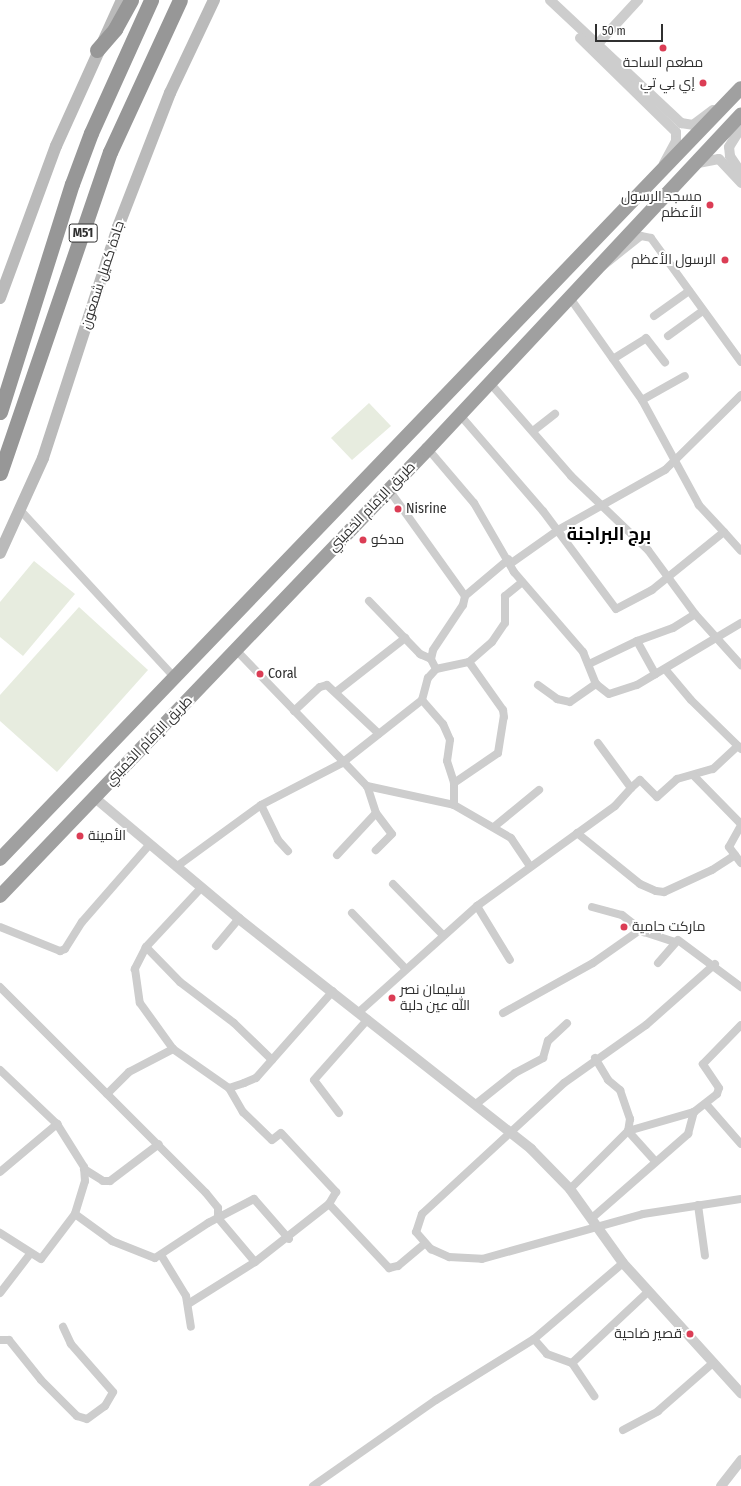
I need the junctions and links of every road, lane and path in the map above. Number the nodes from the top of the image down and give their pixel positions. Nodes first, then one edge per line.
1 (122, 0) edge
2 (131, 0) edge
3 (151, 0) edge
4 (180, 0) edge
5 (214, 0) edge
6 (541, 0) edge
7 (550, 0) edge
8 (638, 0) edge
9 (594, 47) junction
10 (97, 50) junction
11 (741, 88) edge
12 (727, 102) junction
13 (741, 114) edge
14 (741, 128) edge
15 (727, 159) junction
16 (689, 168) junction
17 (663, 169) junction
18 (741, 173) edge
19 (741, 183) edge
20 (596, 269) junction
21 (689, 291) junction
22 (0, 298) edge
23 (570, 298) junction
24 (701, 312) junction
25 (654, 316) dead end
26 (668, 336) dead end
27 (613, 359) junction
28 (665, 362) dead end
29 (741, 362) edge
30 (685, 376) dead end
31 (490, 383) junction
32 (741, 395) edge
33 (642, 400) junction
34 (0, 412) edge
35 (555, 414) dead end
36 (460, 415) junction
37 (533, 431) junction
38 (428, 450) junction
39 (676, 461) junction
40 (0, 473) edge
41 (363, 480) junction
42 (385, 493) junction
43 (602, 507) junction
44 (21, 511) junction
45 (330, 514) junction
46 (558, 530) junction
47 (348, 531) junction
48 (724, 532) junction
49 (741, 551) edge
50 (0, 553) edge
51 (510, 561) junction
52 (668, 576) junction
53 (522, 582) junction
54 (465, 596) junction
55 (369, 601) dead end
56 (695, 614) junction
57 (741, 623) edge
58 (405, 638) junction
59 (716, 638) junction
60 (637, 640) junction
61 (236, 650) junction
62 (431, 660) junction
63 (469, 662) junction
64 (589, 664) junction
65 (741, 665) edge
66 (436, 669) junction
67 (665, 669) junction
68 (654, 674) junction
69 (174, 677) junction
70 (596, 684) junction
71 (538, 686) dead end
72 (336, 692) junction
73 (422, 700) junction
74 (294, 711) junction
75 (379, 734) junction
76 (598, 743) dead end
77 (739, 747) edge
78 (342, 764) junction
79 (694, 776) junction
80 (454, 784) junction
81 (366, 786) junction
82 (631, 788) junction
83 (539, 790) dead end
84 (95, 798) junction
85 (262, 805) junction
86 (454, 805) junction
87 (376, 813) junction
88 (741, 824) edge
89 (495, 826) junction
90 (577, 833) junction
91 (150, 844) junction
92 (288, 850) dead end
93 (376, 850) dead end
94 (337, 855) dead end
95 (736, 855) junction
96 (0, 859) edge
97 (741, 863) edge
98 (530, 866) junction
99 (176, 867) junction
100 (393, 884) dead end
101 (201, 888) junction
102 (0, 896) edge
103 (477, 906) junction
104 (592, 907) dead end
105 (352, 913) dead end
106 (239, 919) junction
107 (0, 927) edge
108 (640, 930) junction
109 (443, 935) junction
110 (674, 942) junction
111 (216, 946) dead end
112 (146, 947) junction
113 (510, 960) dead end
114 (658, 963) dead end
115 (715, 964) junction
116 (404, 967) junction
117 (0, 987) edge
118 (741, 987) edge
119 (333, 991) junction
120 (358, 1012) junction
121 (503, 1013) dead end
122 (368, 1019) junction
123 (567, 1023) dead end
124 (741, 1025) edge
125 (172, 1049) junction
126 (595, 1058) junction
127 (272, 1060) junction
128 (0, 1070) edge
129 (229, 1088) junction
130 (107, 1094) junction
131 (476, 1104) junction
132 (706, 1104) junction
133 (694, 1112) junction
134 (339, 1113) dead end
135 (57, 1124) junction
136 (628, 1131) junction
137 (512, 1132) junction
138 (159, 1144) junction
139 (741, 1144) edge
140 (654, 1160) junction
141 (84, 1169) junction
142 (0, 1172) edge
143 (570, 1189) junction
144 (741, 1199) edge
145 (328, 1204) junction
146 (698, 1205) junction
147 (75, 1214) junction
148 (218, 1218) junction
149 (592, 1218) junction
150 (600, 1228) junction
151 (0, 1233) edge
152 (289, 1239) junction
153 (425, 1243) junction
154 (30, 1254) junction
155 (161, 1255) junction
156 (705, 1256) dead end
157 (255, 1262) junction
158 (623, 1263) junction
159 (648, 1292) junction
160 (0, 1293) edge
161 (188, 1304) junction
162 (63, 1327) dead end
163 (191, 1327) dead end
164 (534, 1339) junction
165 (0, 1340) edge
166 (714, 1362) junction
167 (572, 1363) junction
168 (741, 1393) edge
169 (594, 1396) dead end
170 (623, 1430) dead end
171 (741, 1460) edge
172 (313, 1486) edge
173 (721, 1486) edge

1 - 10 main road
2 - 10 highway
3 - 34 highway, M51
4 - 40 highway, M51
5 - 44 main road, جادة كميل شمعون
6 - 9 street
7 - 9 street
8 - 9 street
9 - 12 street
9 - 17 street
10 - 22 main road
11 - 12 highway, طريق الإمام الخميني
12 - 17 highway, طريق الإمام الخميني
13 - 16 highway, طريق الإمام الخميني
14 - 15 street
15 - 16 street
15 - 18 street
15 - 19 street
16 - 20 highway, طريق الإمام الخميني
17 - 41 highway, طريق الإمام الخميني
20 - 21 street
20 - 23 highway, طريق الإمام الخميني
21 - 24 street
21 - 25 street
23 - 27 street
23 - 31 highway, طريق الإمام الخميني
24 - 26 street
24 - 29 street
27 - 28 street
27 - 33 street
30 - 33 street
31 - 36 highway, طريق الإمام الخميني
31 - 37 street
32 - 39 street
33 - 39 street
35 - 37 street
36 - 38 highway, طريق الإمام الخميني
36 - 46 street
37 - 43 street
38 - 42 highway, طريق الإمام الخميني
38 - 51 street
39 - 43 street
39 - 48 street
41 - 42 highway
41 - 45 highway, طريق الإمام الخميني
42 - 47 highway, طريق الإمام الخميني
42 - 54 street
43 - 46 street
43 - 52 street
44 - 50 main road, جادة كميل شمعون
44 - 69 street
45 - 47 highway
45 - 69 highway, طريق الإمام الخميني
46 - 51 street
46 - 52 street
47 - 61 highway, طريق الإمام الخميني
48 - 49 street
48 - 52 street
51 - 53 street
51 - 54 street
52 - 56 street
53 - 63 street
53 - 64 street
54 - 62 street
55 - 58 street
56 - 59 street
56 - 60 street
57 - 59 street
58 - 62 street
58 - 72 street
59 - 65 street
59 - 67 street
60 - 64 street
60 - 68 street
61 - 74 street
61 - 84 highway, طريق الإمام الخميني
62 - 66 street
63 - 66 street
63 - 80 street
64 - 70 street
66 - 73 street
67 - 68 street
67 - 77 street
68 - 70 street
69 - 96 highway, طريق الإمام الخميني
70 - 71 street
72 - 74 street
72 - 75 street
73 - 75 street
73 - 80 street
74 - 78 street
75 - 78 street
76 - 82 street
77 - 79 street
78 - 81 street
78 - 85 street
79 - 82 street
79 - 88 street
80 - 86 street
81 - 86 street
81 - 87 street
82 - 90 street
83 - 89 street
84 - 91 street
84 - 102 highway, طريق الإمام الخميني
85 - 92 street
85 - 99 street
86 - 89 street
87 - 93 street
87 - 94 street
88 - 95 street
89 - 98 street
90 - 95 street
90 - 98 street
91 - 99 street
91 - 107 street
95 - 97 street
98 - 103 street
99 - 101 street
100 - 109 street
101 - 106 street
101 - 112 street
103 - 109 street
103 - 113 street
104 - 108 street
105 - 116 street
106 - 111 street
106 - 119 street
108 - 110 street
108 - 121 street
109 - 116 street
110 - 114 street
110 - 115 street
112 - 125 street
112 - 127 street
115 - 118 street
115 - 126 street
116 - 120 street
117 - 130 street
119 - 120 street
119 - 127 street
120 - 122 street
122 - 131 street
122 - 134 street
123 - 131 street
124 - 132 street
125 - 129 street
125 - 130 street
126 - 136 street
126 - 137 street
127 - 129 street
128 - 135 street
129 - 145 street
130 - 138 street
131 - 137 street
132 - 133 street
132 - 139 street
133 - 136 street
133 - 140 street
135 - 141 street
135 - 142 street
136 - 140 street
136 - 143 street
137 - 143 street
137 - 153 street
138 - 141 street
138 - 148 street
140 - 149 street
141 - 147 street
143 - 149 street
144 - 146 street
145 - 152 street
145 - 153 street
146 - 150 street
146 - 156 street
147 - 154 street
147 - 155 street
148 - 152 street
148 - 155 street
148 - 157 street
149 - 150 street
150 - 153 street
150 - 158 street
151 - 154 street
152 - 157 street
154 - 160 street
155 - 161 street
157 - 161 street
158 - 159 street
158 - 164 street
159 - 166 street
159 - 167 street
161 - 163 street
162 - 165 street
164 - 167 street
164 - 172 street
166 - 168 street
166 - 170 street
167 - 169 street
171 - 173 street

